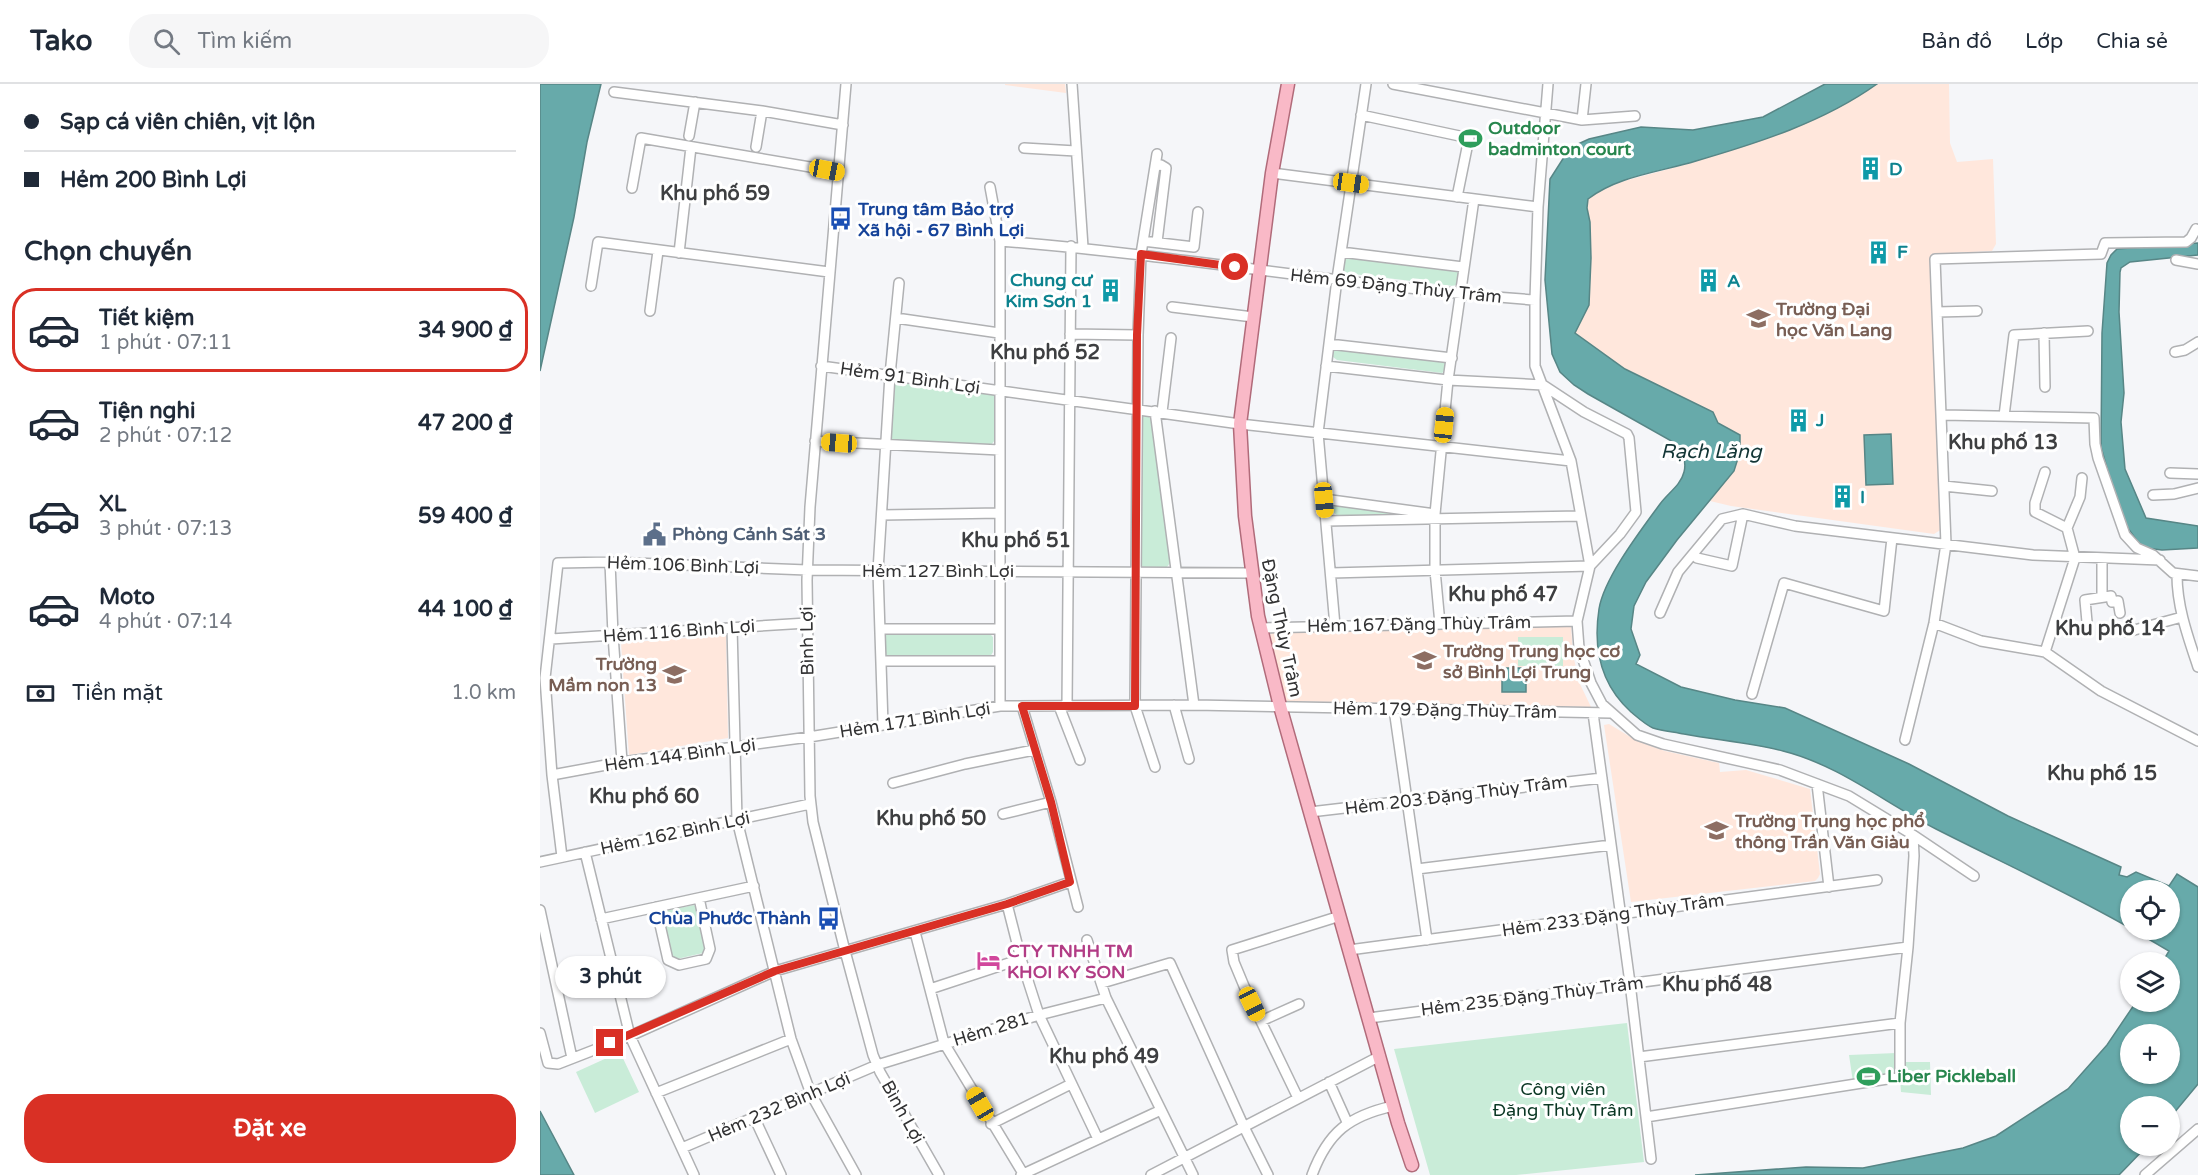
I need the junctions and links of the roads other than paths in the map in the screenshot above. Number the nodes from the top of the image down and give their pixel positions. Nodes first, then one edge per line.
1 (846, 84) edge
2 (1072, 84) edge
3 (1288, 84) edge
4 (1366, 84) edge
5 (1393, 84) edge
6 (1548, 84) edge
7 (1586, 84) edge
8 (1441, 88) edge
9 (614, 92) dead end
10 (695, 102) junction
11 (762, 111) junction
12 (1545, 112) junction
13 (1361, 115) junction
14 (1635, 116) dead end
15 (1582, 120) junction
16 (843, 125) junction
17 (689, 136) dead end
18 (691, 147) junction
19 (756, 147) dead end
20 (1024, 148) dead end
21 (1077, 151) junction
22 (1157, 154) dead end
23 (1155, 166) junction
24 (839, 172) junction
25 (1272, 173) junction
26 (1351, 183) junction
27 (990, 187) dead end
28 (632, 188) dead end
29 (1457, 197) junction
30 (1474, 199) junction
31 (1538, 207) junction
32 (1198, 212) dead end
33 (2198, 230) edge
34 (1000, 241) junction
35 (1143, 241) junction
36 (1157, 243) junction
37 (1071, 246) junction
38 (1083, 247) junction
39 (658, 251) junction
40 (1341, 252) junction
41 (679, 253) junction
42 (1141, 254) junction
43 (2176, 260) dead end
44 (2198, 264) edge
45 (1463, 267) junction
46 (1258, 270) junction
47 (829, 272) junction
48 (1337, 279) junction
49 (899, 283) dead end
50 (591, 286) dead end
51 (1461, 295) junction
52 (1535, 300) junction
53 (1172, 307) dead end
54 (650, 311) dead end
55 (1977, 311) dead end
56 (1937, 312) junction
57 (1253, 317) junction
58 (896, 318) junction
59 (2088, 331) dead end
60 (999, 333) junction
61 (1070, 333) junction
62 (2044, 333) junction
63 (1137, 335) junction
64 (1171, 338) dead end
65 (2198, 342) edge
66 (1329, 344) junction
67 (2175, 352) dead end
68 (1452, 358) junction
69 (821, 366) junction
70 (1326, 366) junction
71 (890, 375) junction
72 (1449, 380) junction
73 (1543, 385) junction
74 (2045, 387) dead end
75 (999, 390) junction
76 (1070, 399) junction
77 (1137, 408) junction
78 (1158, 412) junction
79 (1942, 416) junction
80 (2004, 416) junction
81 (1240, 424) junction
82 (1318, 433) junction
83 (815, 441) junction
84 (886, 446) junction
85 (1442, 447) junction
86 (1000, 450) junction
87 (1571, 461) junction
88 (2044, 472) dead end
89 (2170, 473) dead end
90 (2198, 474) edge
91 (2082, 478) dead end
92 (1944, 486) junction
93 (2198, 488) edge
94 (1992, 491) dead end
95 (2153, 495) dead end
96 (1324, 500) junction
97 (1000, 513) junction
98 (1743, 514) junction
99 (882, 515) junction
100 (1581, 516) junction
101 (1435, 517) junction
102 (1326, 521) junction
103 (2067, 528) junction
104 (1892, 538) junction
105 (1946, 544) junction
106 (1697, 558) dead end
107 (2075, 558) junction
108 (2102, 559) junction
109 (2160, 560) junction
110 (610, 562) junction
111 (1590, 566) junction
112 (807, 570) junction
113 (1435, 570) junction
114 (879, 571) junction
115 (1000, 572) junction
116 (1068, 572) junction
117 (1136, 572) junction
118 (1176, 573) junction
119 (1251, 573) junction
120 (1331, 573) junction
121 (2177, 575) junction
122 (2198, 576) edge
123 (2102, 597) junction
124 (1660, 613) dead end
125 (2120, 613) dead end
126 (2182, 617) junction
127 (1577, 621) junction
128 (2087, 622) dead end
129 (807, 623) junction
130 (1935, 623) junction
131 (1440, 624) junction
132 (1335, 626) junction
133 (732, 627) junction
134 (1260, 628) junction
135 (880, 629) junction
136 (1000, 629) junction
137 (2127, 632) dead end
138 (613, 635) junction
139 (551, 639) junction
140 (2045, 652) junction
141 (881, 661) junction
142 (1000, 661) junction
143 (2198, 667) edge
144 (1752, 694) dead end
145 (1174, 705) junction
146 (1194, 705) junction
147 (1000, 706) junction
148 (1022, 706) junction
149 (1063, 706) junction
150 (1135, 706) junction
151 (1280, 706) junction
152 (1394, 709) junction
153 (1611, 713) junction
154 (1593, 714) junction
155 (883, 725) junction
156 (545, 733) edge
157 (808, 737) junction
158 (1905, 740) dead end
159 (2198, 741) edge
160 (734, 746) junction
161 (1034, 750) junction
162 (1189, 759) dead end
163 (1080, 760) dead end
164 (622, 762) junction
165 (1155, 767) dead end
166 (552, 775) junction
167 (1602, 778) junction
168 (893, 783) dead end
169 (1817, 784) junction
170 (1407, 801) junction
171 (1051, 802) junction
172 (810, 804) junction
173 (1311, 812) junction
174 (1003, 814) dead end
175 (737, 820) junction
176 (1913, 835) junction
177 (1611, 845) junction
178 (585, 852) junction
179 (561, 857) junction
180 (540, 862) edge
181 (1417, 869) junction
182 (1974, 876) dead end
183 (1877, 880) dead end
184 (1070, 882) junction
185 (754, 886) junction
186 (1829, 887) junction
187 (699, 898) junction
188 (1007, 904) junction
189 (656, 907) junction
190 (1078, 907) dead end
191 (540, 910) edge
192 (1620, 914) junction
193 (1340, 916) junction
194 (602, 919) junction
195 (915, 932) junction
196 (1087, 940) dead end
197 (1427, 940) junction
198 (1908, 947) junction
199 (1350, 950) junction
200 (845, 951) junction
201 (1021, 959) junction
202 (775, 971) junction
203 (1102, 983) junction
204 (1630, 983) junction
205 (930, 988) junction
206 (1106, 998) junction
207 (1299, 1004) dead end
208 (1039, 1015) junction
209 (1369, 1017) junction
210 (1261, 1021) junction
211 (1900, 1023) junction
212 (540, 1033) edge
213 (630, 1036) junction
214 (791, 1039) junction
215 (944, 1043) junction
216 (1380, 1056) junction
217 (1639, 1057) junction
218 (572, 1058) junction
219 (877, 1065) junction
220 (1329, 1082) junction
221 (1071, 1084) junction
222 (656, 1093) junction
223 (812, 1094) junction
224 (1298, 1098) junction
225 (1393, 1106) junction
226 (1161, 1110) junction
227 (1646, 1117) junction
228 (754, 1118) junction
229 (1347, 1122) junction
230 (991, 1124) junction
231 (1244, 1127) junction
232 (2198, 1129) edge
233 (1098, 1139) junction
234 (682, 1149) junction
235 (1185, 1157) junction
236 (1651, 1159) dead end
237 (1412, 1165) dead end
238 (853, 1174) edge
239 (694, 1175) edge
240 (781, 1175) edge
241 (939, 1175) edge
242 (1022, 1175) edge
243 (1151, 1175) edge
244 (1193, 1175) edge
245 (1268, 1175) edge
246 (1312, 1175) edge
247 (2145, 1175) edge

1 - 16 street, Bình Lợi
2 - 21 street
3 - 25 main road, Đặng Thùy Trâm
4 - 13 street
5 - 8 street
6 - 12 street
7 - 15 street
8 - 12 street
9 - 10 street
10 - 11 street
10 - 17 street
11 - 16 street
11 - 19 street
12 - 15 street
12 - 31 street
13 - 26 street
13 - 29 street
14 - 15 street
16 - 24 street, Bình Lợi
18 - 24 street
18 - 28 street
18 - 41 street
20 - 21 street
21 - 38 street
22 - 23 street
23 - 35 street
23 - 36 street
24 - 47 street, Bình Lợi
25 - 26 street
25 - 46 main road, Đặng Thùy Trâm
26 - 29 street
26 - 40 street
27 - 34 street
29 - 30 street
30 - 31 street
30 - 45 street
31 - 52 street
32 - 36 street
33 - 56 street
34 - 37 street, Hẻm 69 Đặng Thùy Trâm
34 - 60 street
35 - 36 street
35 - 42 street
37 - 38 street, Hẻm 69 Đặng Thùy Trâm
37 - 61 street
38 - 42 street, Hẻm 69 Đặng Thùy Trâm
39 - 41 street
39 - 50 street
39 - 54 street
40 - 45 street, Hẻm 69 Đặng Thùy Trâm
40 - 48 street
41 - 47 street
42 - 46 street, Hẻm 69 Đặng Thùy Trâm
42 - 63 street
43 - 44 street
45 - 51 street
46 - 48 street, Hẻm 69 Đặng Thùy Trâm
46 - 57 main road, Đặng Thùy Trâm
47 - 69 street, Bình Lợi
48 - 51 street, Hẻm 69 Đặng Thùy Trâm
48 - 66 street
49 - 58 street
51 - 52 street, Hẻm 69 Đặng Thùy Trâm
51 - 68 street
52 - 73 street
53 - 57 street
55 - 56 street
56 - 79 street
57 - 81 main road, Đặng Thùy Trâm
58 - 60 street
58 - 71 street
59 - 62 street
60 - 75 street
61 - 63 street
61 - 76 street
62 - 74 street
62 - 80 street
63 - 77 street
64 - 78 street
65 - 67 street
66 - 68 street
66 - 70 street
68 - 72 street
69 - 71 street, Hẻm 91 Bình Lợi
69 - 83 street, Bình Lợi
70 - 72 street
70 - 82 street
71 - 75 street, Hẻm 91 Bình Lợi
71 - 84 street
72 - 73 street
72 - 85 street
73 - 87 street
73 - 111 street
75 - 76 street, Hẻm 91 Bình Lợi
75 - 86 street
76 - 77 street, Hẻm 91 Bình Lợi
76 - 116 street
77 - 78 street, Hẻm 91 Bình Lợi
77 - 117 street
78 - 81 street, Hẻm 91 Bình Lợi
78 - 118 street
79 - 80 street
79 - 92 street
80 - 109 street
81 - 82 street, Hẻm 91 Bình Lợi
81 - 119 main road, Đặng Thùy Trâm
82 - 85 street, Hẻm 91 Bình Lợi
82 - 96 street
83 - 84 street
83 - 112 street, Bình Lợi
84 - 86 street
84 - 99 street
85 - 87 street, Hẻm 91 Bình Lợi
85 - 101 street
86 - 97 street
87 - 100 street
88 - 103 street
89 - 90 street
91 - 103 street
92 - 94 street
92 - 105 street
93 - 95 street
96 - 101 street
96 - 102 street
97 - 99 street
97 - 115 street
98 - 104 street
98 - 106 street
98 - 124 street
99 - 114 street
100 - 101 street
100 - 111 street
101 - 102 street
101 - 113 street
102 - 120 street
103 - 107 street
104 - 105 street
104 - 144 street
105 - 107 street
105 - 130 street
107 - 108 street
107 - 140 street
108 - 109 street
108 - 123 street
109 - 121 street
110 - 112 street, Hẻm 106 Bình Lợi
110 - 138 street
110 - 139 street, Hẻm 106 Bình Lợi
111 - 113 street
111 - 127 street
112 - 114 street, Hẻm 127 Bình Lợi
112 - 129 street, Bình Lợi
113 - 120 street
113 - 131 street
114 - 115 street, Hẻm 127 Bình Lợi
114 - 135 street
115 - 116 street, Hẻm 127 Bình Lợi
115 - 136 street
116 - 117 street, Hẻm 127 Bình Lợi
116 - 149 street
117 - 118 street, Hẻm 127 Bình Lợi
117 - 150 street
118 - 119 street, Hẻm 127 Bình Lợi
118 - 146 street
119 - 134 main road, Đặng Thùy Trâm
120 - 132 street
121 - 122 street
121 - 126 street
123 - 125 street
123 - 128 street
126 - 137 street
126 - 143 street
127 - 131 street, Hẻm 167 Đặng Thùy Trâm
127 - 153 street
129 - 133 street, Hẻm 116 Bình Lợi
129 - 157 street, Bình Lợi
130 - 140 street
130 - 158 street
131 - 132 street, Hẻm 167 Đặng Thùy Trâm
132 - 134 street, Hẻm 167 Đặng Thùy Trâm
133 - 138 street, Hẻm 116 Bình Lợi
133 - 160 street
134 - 151 main road, Đặng Thùy Trâm
135 - 136 street
135 - 141 street
136 - 142 street
138 - 139 street, Hẻm 116 Bình Lợi
138 - 164 street
139 - 156 street
140 - 159 street
141 - 142 street
141 - 155 street
142 - 147 street
145 - 146 street, Hẻm 179 Đặng Thùy Trâm
145 - 150 street, Hẻm 179 Đặng Thùy Trâm
145 - 162 street
146 - 151 street, Hẻm 179 Đặng Thùy Trâm
147 - 148 street, Hẻm 171 Bình Lợi
147 - 155 street, Hẻm 171 Bình Lợi
148 - 149 street, Hẻm 171 Bình Lợi
148 - 161 street
149 - 150 street, Hẻm 171 Bình Lợi
149 - 163 street
150 - 165 street
151 - 152 street, Hẻm 179 Đặng Thùy Trâm
151 - 173 main road, Đặng Thùy Trâm
152 - 154 street, Hẻm 179 Đặng Thùy Trâm
152 - 170 street
153 - 154 street, Hẻm 179 Đặng Thùy Trâm
153 - 169 street
154 - 167 street
155 - 157 street, Hẻm 171 Bình Lợi
156 - 166 street
157 - 160 street, Hẻm 144 Bình Lợi
157 - 172 street, Bình Lợi
160 - 164 street, Hẻm 144 Bình Lợi
160 - 175 street
161 - 168 street
161 - 171 street
164 - 166 street, Hẻm 144 Bình Lợi
166 - 179 street
167 - 170 street, Hẻm 203 Đặng Thùy Trâm
167 - 177 street
169 - 176 street
169 - 186 street
170 - 173 street, Hẻm 203 Đặng Thùy Trâm
170 - 181 street
171 - 174 street
171 - 184 street
172 - 175 street, Hẻm 162 Bình Lợi
172 - 200 street, Bình Lợi
173 - 193 main road, Đặng Thùy Trâm
175 - 178 street, Hẻm 162 Bình Lợi
175 - 185 street
176 - 182 street
176 - 198 street
177 - 181 street
177 - 192 street
178 - 179 street, Hẻm 162 Bình Lợi
178 - 194 street
179 - 180 street, Hẻm 162 Bình Lợi
181 - 197 street
183 - 186 street, Hẻm 233 Đặng Thùy Trâm
184 - 188 street
184 - 190 street
185 - 187 street
185 - 202 street
186 - 192 street, Hẻm 233 Đặng Thùy Trâm
187 - 189 street
187 - 189 street
188 - 195 street
188 - 201 street
189 - 194 street
191 - 218 street
192 - 197 street, Hẻm 233 Đặng Thùy Trâm
192 - 204 street
193 - 199 main road, Đặng Thùy Trâm
193 - 210 street
194 - 213 street
195 - 200 street
195 - 205 street
196 - 203 street
197 - 199 street, Hẻm 233 Đặng Thùy Trâm
198 - 204 street, Hẻm 235 Đặng Thùy Trâm
198 - 211 street
199 - 209 main road, Đặng Thùy Trâm
200 - 202 street
200 - 219 street, Bình Lợi
201 - 205 street
201 - 208 street
202 - 213 street
202 - 214 street
203 - 206 street
203 - 231 street
204 - 209 street, Hẻm 235 Đặng Thùy Trâm
204 - 217 street
205 - 215 street
206 - 208 street, Hẻm 281
206 - 226 street
207 - 210 street
208 - 215 street, Hẻm 281
208 - 221 street
209 - 216 main road, Đặng Thùy Trâm
210 - 224 street
211 - 217 street
211 - 227 street
212 - 218 street
213 - 218 street
213 - 222 street
214 - 222 street
214 - 223 street
215 - 219 street, Hẻm 281
215 - 230 street
216 - 220 street
216 - 225 main road, Đặng Thùy Trâm
217 - 227 street
219 - 223 street, Hẻm 232 Bình Lợi
219 - 241 street, Bình Lợi
220 - 224 street
220 - 229 street
221 - 230 street
221 - 233 street
222 - 234 street
223 - 228 street, Hẻm 232 Bình Lợi
223 - 238 street
224 - 231 street
225 - 229 street
225 - 237 main road, Đặng Thùy Trâm
226 - 233 street
226 - 235 street
227 - 236 street
228 - 234 street, Hẻm 232 Bình Lợi
228 - 240 street
229 - 246 street
230 - 242 street
231 - 235 street
231 - 245 street
232 - 247 street
233 - 242 street
234 - 239 street
235 - 243 street
235 - 244 street

